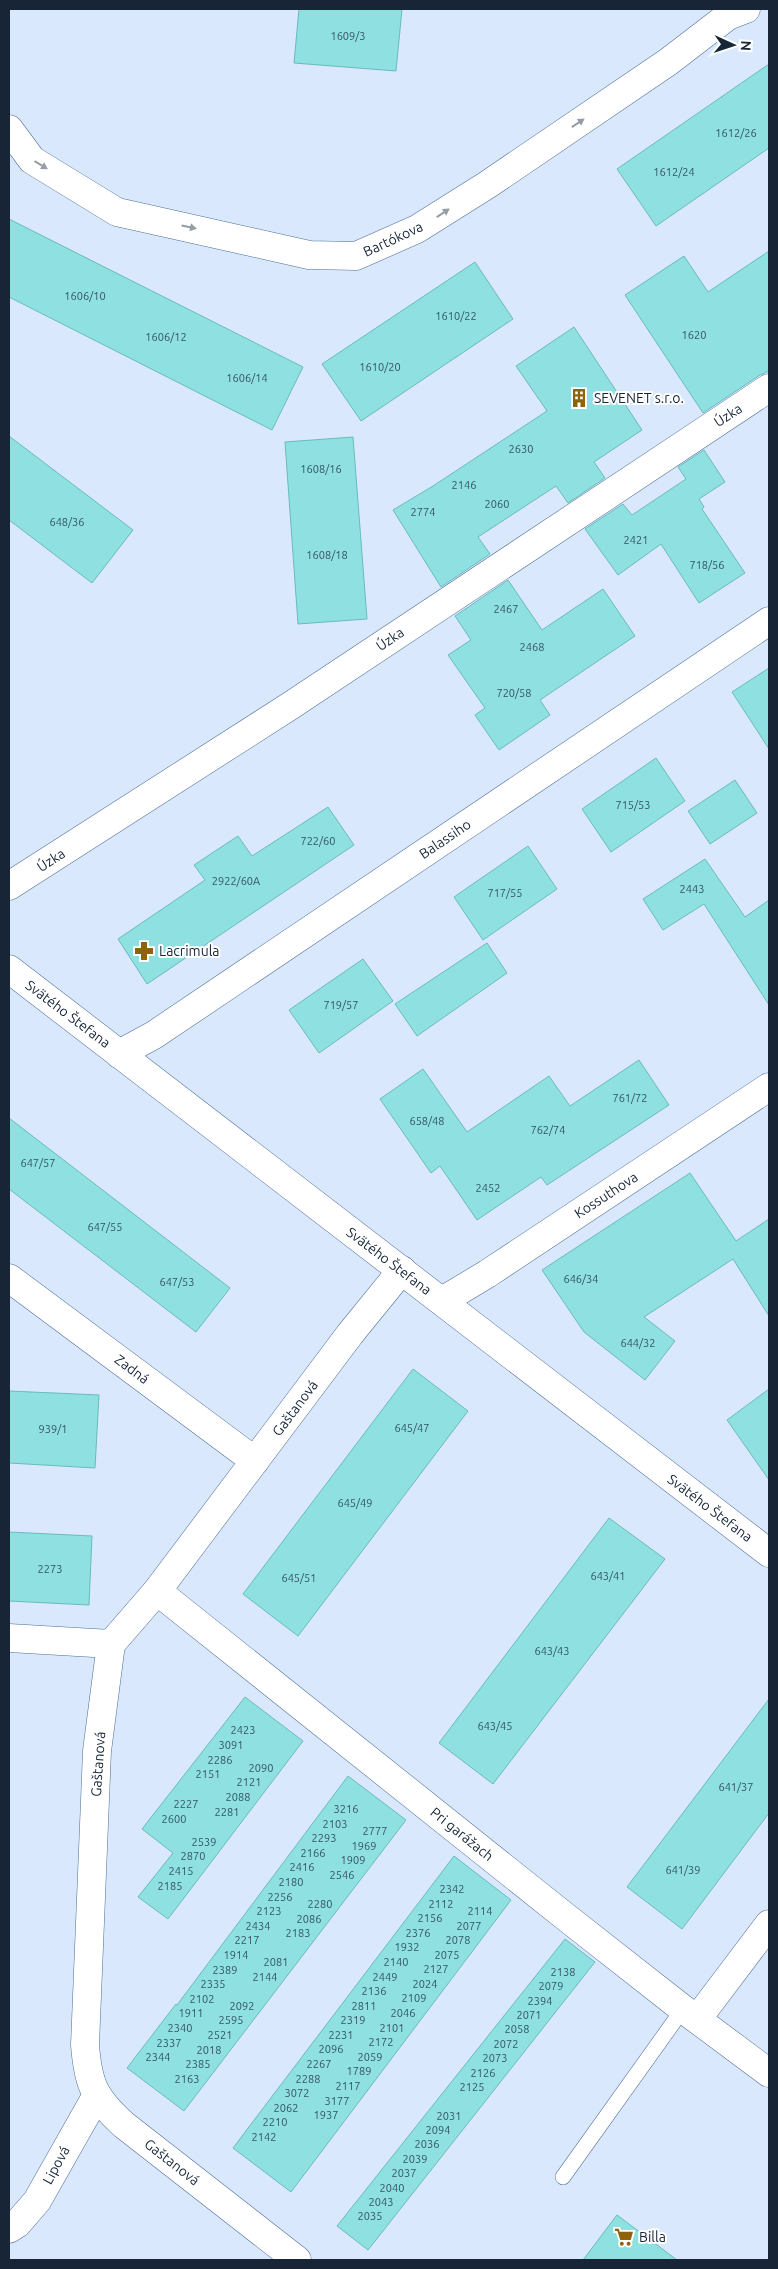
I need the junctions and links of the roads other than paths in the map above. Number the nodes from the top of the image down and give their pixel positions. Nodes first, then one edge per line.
1 (746, 9) edge
2 (9, 129) edge
3 (769, 388) edge
4 (769, 621) edge
5 (9, 886) edge
6 (9, 970) edge
7 (119, 1054) junction
8 (769, 1088) edge
9 (402, 1270) junction
10 (9, 1278) edge
11 (442, 1301) junction
12 (255, 1461) junction
13 (769, 1552) edge
14 (157, 1591) junction
15 (9, 1638) edge
16 (111, 1644) junction
17 (769, 1924) edge
18 (691, 2014) junction
19 (769, 2073) edge
20 (96, 2095) junction
21 (563, 2177) dead end
22 (9, 2229) edge
23 (297, 2260) edge

2 -> 1 street, Bartókova
3 - 5 street, Úzka
4 - 7 street, Balassiho
6 - 7 street, Svätého Štefana
7 - 9 street, Svätého Štefana
8 - 11 street, Kossuthova
9 - 11 street, Svätého Štefana
9 - 12 street, Gaštanová
10 - 12 street, Zadná
11 - 13 street, Svätého Štefana
12 - 14 street, Gaštanová
14 - 16 street, Gaštanová
14 - 18 street, Pri garážach
15 - 16 street
16 - 20 street, Gaštanová
17 - 18 street
18 - 19 street, Pri garážach
18 - 21 lane
20 - 22 street, Lipová
20 - 23 street, Gaštanová

